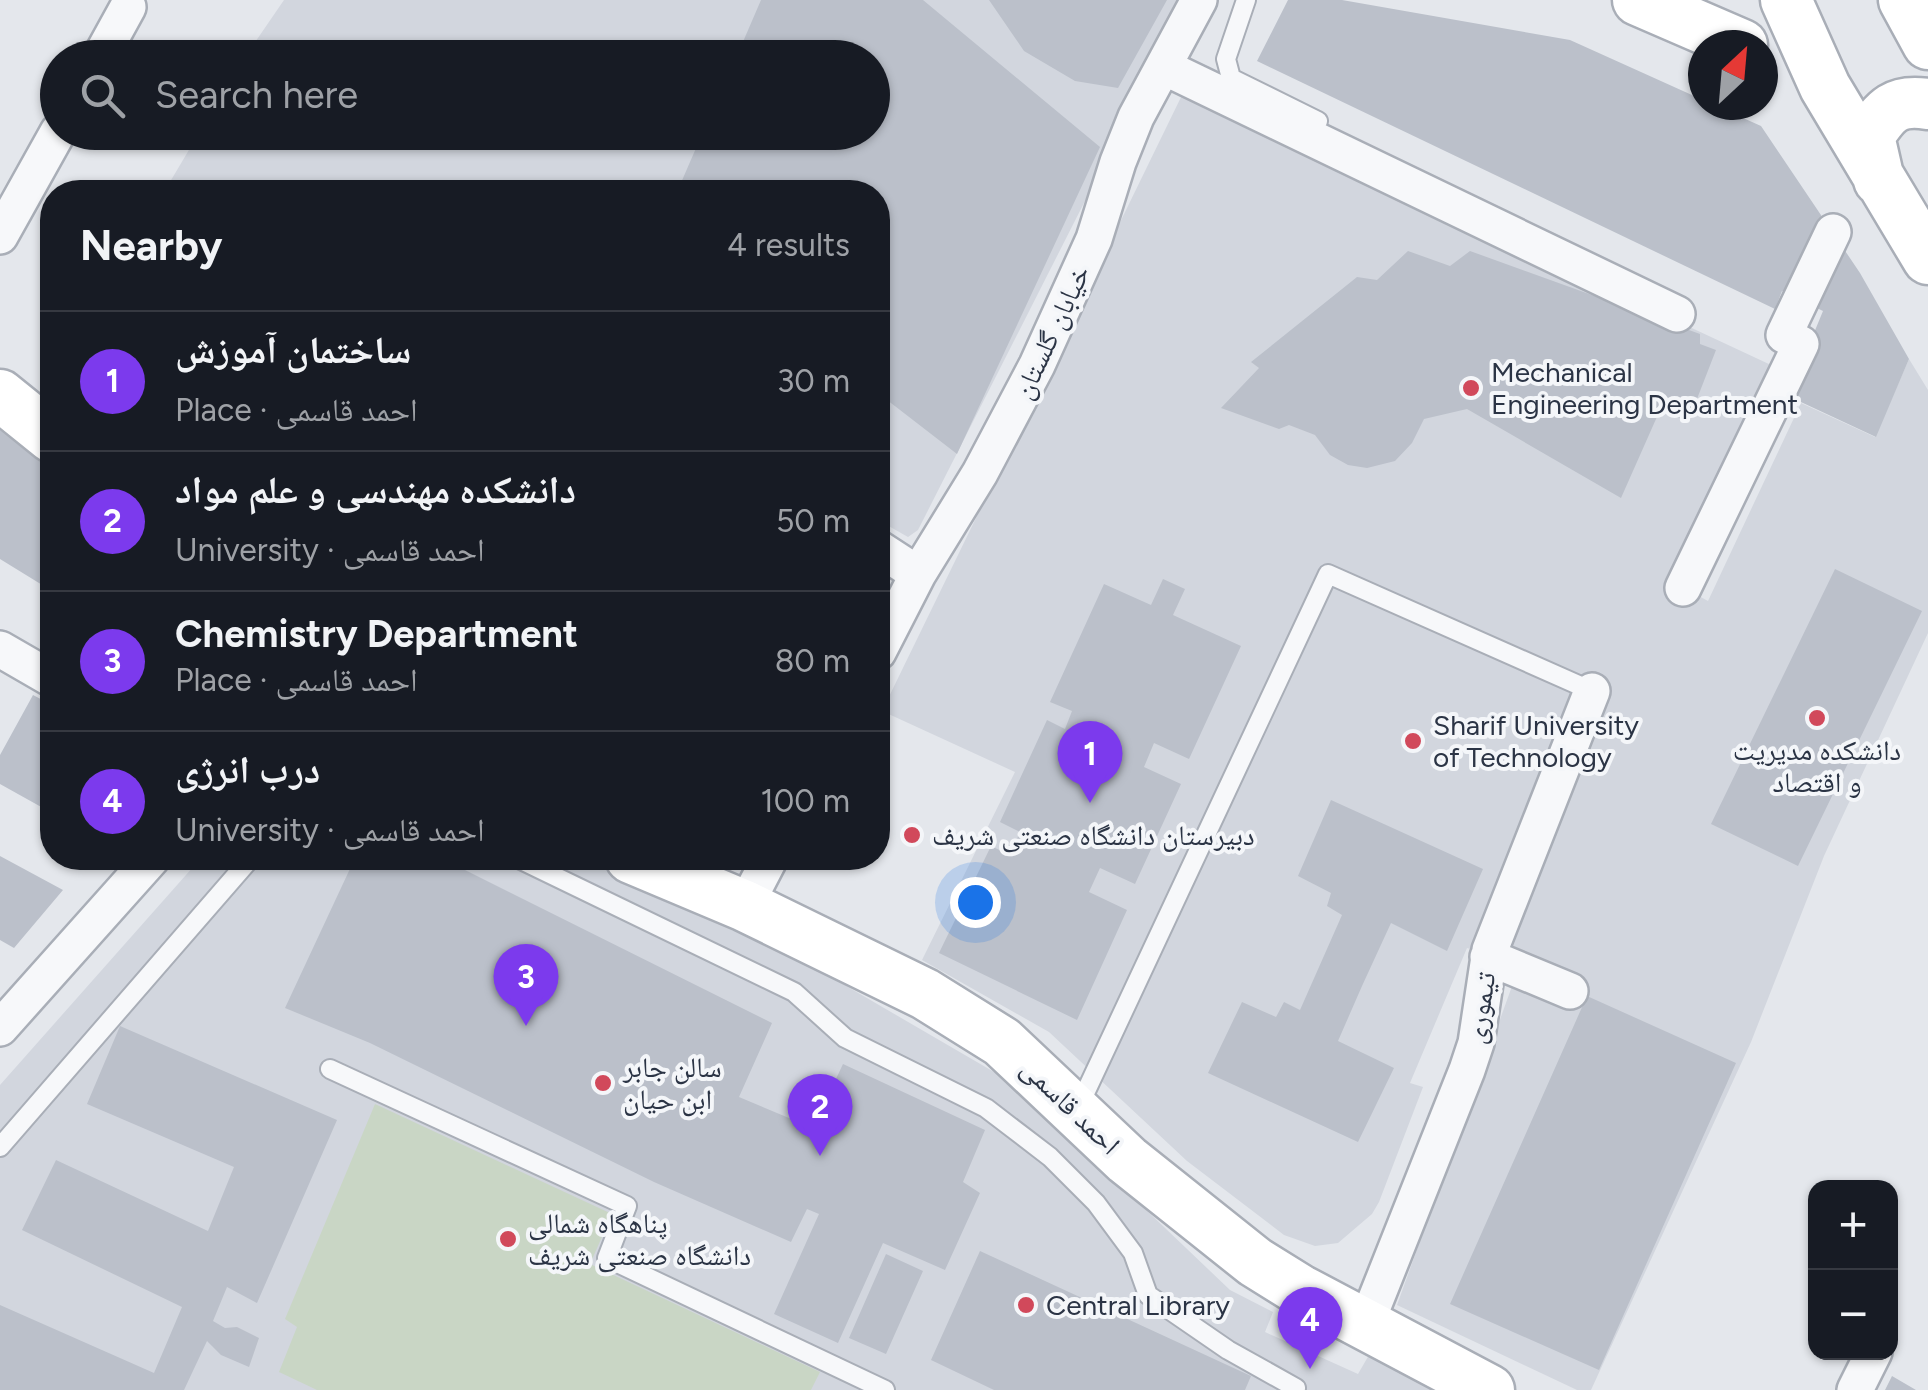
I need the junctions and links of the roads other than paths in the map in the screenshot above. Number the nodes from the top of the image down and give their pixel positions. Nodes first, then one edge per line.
1 (1199, 0) edge
2 (1246, 0) edge
3 (1638, 0) edge
4 (1786, 0) edge
5 (1904, 0) edge
6 (128, 8) dead end
7 (1707, 30) edge
8 (110, 40) edge
9 (1928, 44) edge
10 (1778, 64) edge
11 (1164, 67) junction
12 (1825, 88) junction
13 (1928, 104) edge
14 (1318, 121) dead end
15 (48, 150) edge
16 (1880, 182) junction
17 (1833, 232) dead end
18 (0, 236) edge
19 (1928, 259) edge
20 (1677, 314) dead end
21 (0, 396) edge
22 (40, 428) edge
23 (890, 556) edge
24 (918, 574) junction
25 (1683, 588) dead end
26 (890, 629) edge
27 (0, 649) edge
28 (40, 672) edge
29 (1592, 691) joint
30 (141, 870) edge
31 (240, 870) edge
32 (542, 870) edge
33 (659, 870) edge
34 (764, 870) edge
35 (744, 906) junction
36 (1488, 957) junction
37 (1570, 991) dead end
38 (1, 1027) edge
39 (330, 1068) dead end
40 (1076, 1111) junction
41 (0, 1147) edge
42 (1366, 1324) junction
43 (1870, 1360) edge
44 (1297, 1389) edge
45 (885, 1390) edge
46 (1489, 1390) edge
47 (1855, 1390) edge

1 - 11 street, خیابان گلستان
2 - 14 lane
3 - 7 street
4 - 12 street
5 - 9 street
6 - 8 street
10 - 12 street
11 - 20 street
11 - 24 street, خیابان گلستان
12 - 16 street
13 - 16 street
15 - 18 street
16 - 19 street
17 - 25 street
21 - 22 street
23 - 24 street
24 - 26 street, خیابان گلستان
27 - 28 street
29 - 36 street, تیموری
29 - 40 lane
30 - 38 street
31 - 41 lane
32 - 44 lane
33 - 35 street, احمد قاسمی
34 - 35 street
35 - 40 street, احمد قاسمی
36 - 37 street
36 - 42 street, تیموری
39 - 45 lane
40 - 42 street, احمد قاسمی
42 - 46 street, احمد قاسمی
43 - 47 street

